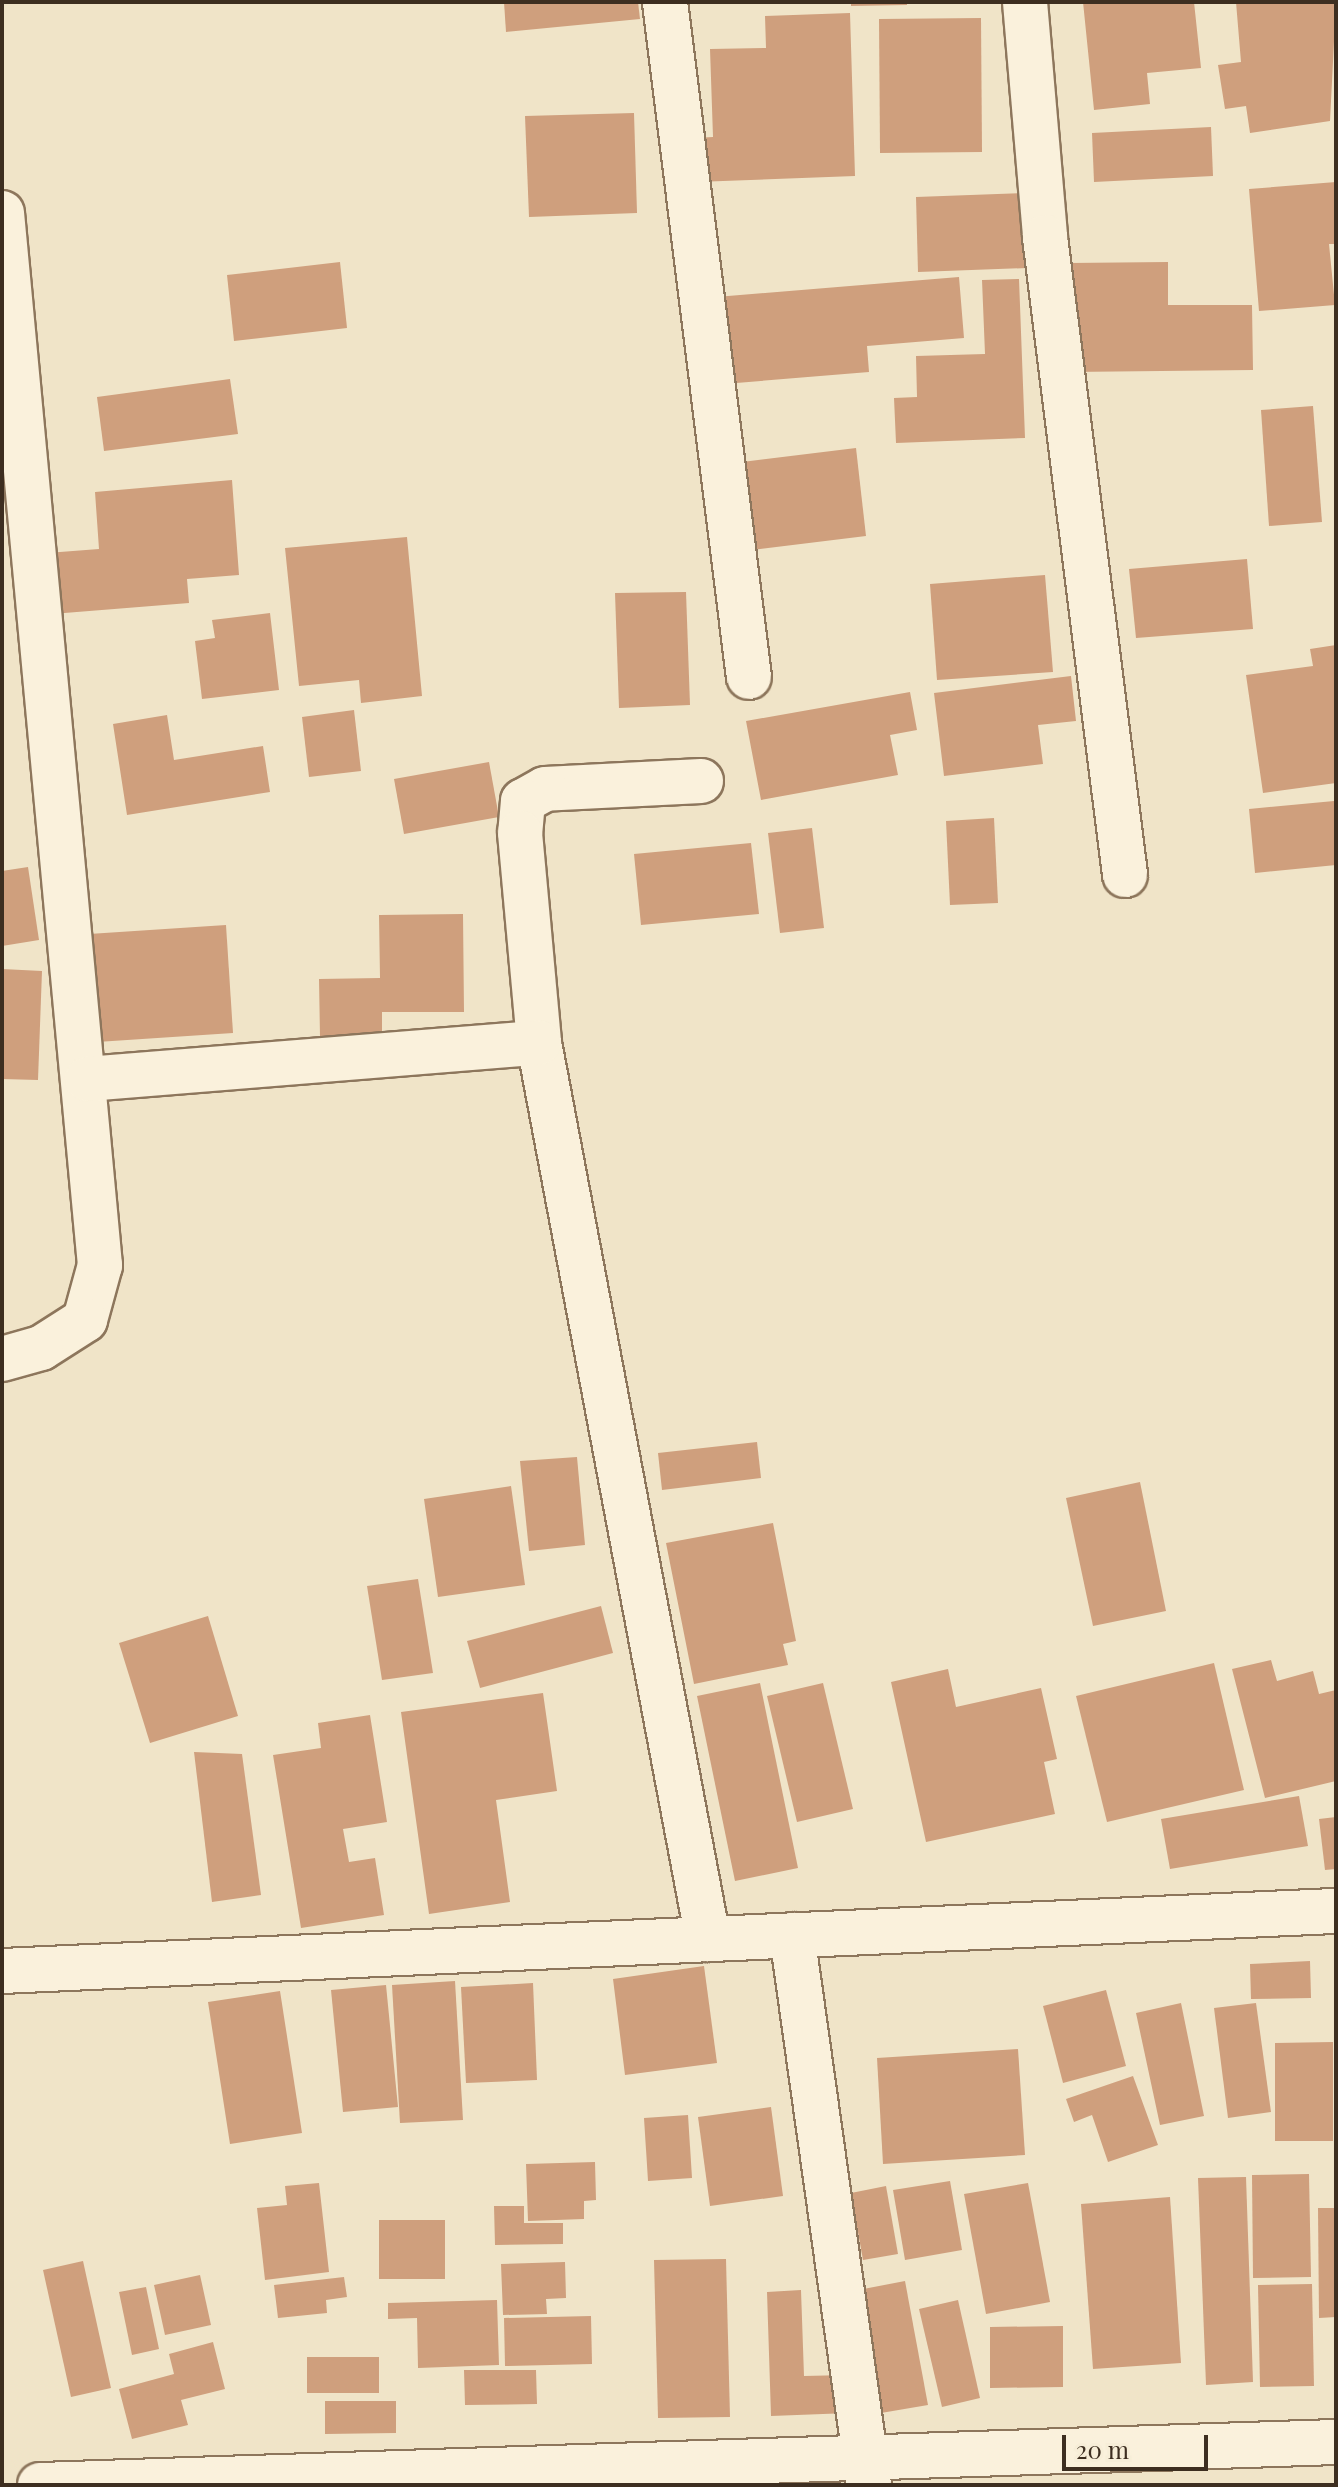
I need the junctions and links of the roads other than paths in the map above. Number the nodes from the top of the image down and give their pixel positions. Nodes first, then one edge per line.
1 (665, 2) edge
2 (1025, 2) edge
3 (2, 213) edge
4 (749, 677) dead end
5 (701, 781) dead end
6 (1125, 875) dead end
7 (539, 1043) junction
8 (87, 1079) junction
9 (2, 1359) edge
10 (1336, 1911) edge
11 (792, 1935) junction
12 (708, 1939) junction
13 (2, 1971) edge
14 (1336, 2442) edge
15 (868, 2473) edge
16 (40, 2485) edge

1 - 4 street
2 - 6 street
3 - 8 street
5 - 7 street
7 - 8 street
7 - 12 street
8 - 9 street
10 - 11 street
11 - 12 street
11 - 15 street
12 - 13 street
14 - 15 street
15 - 16 street

